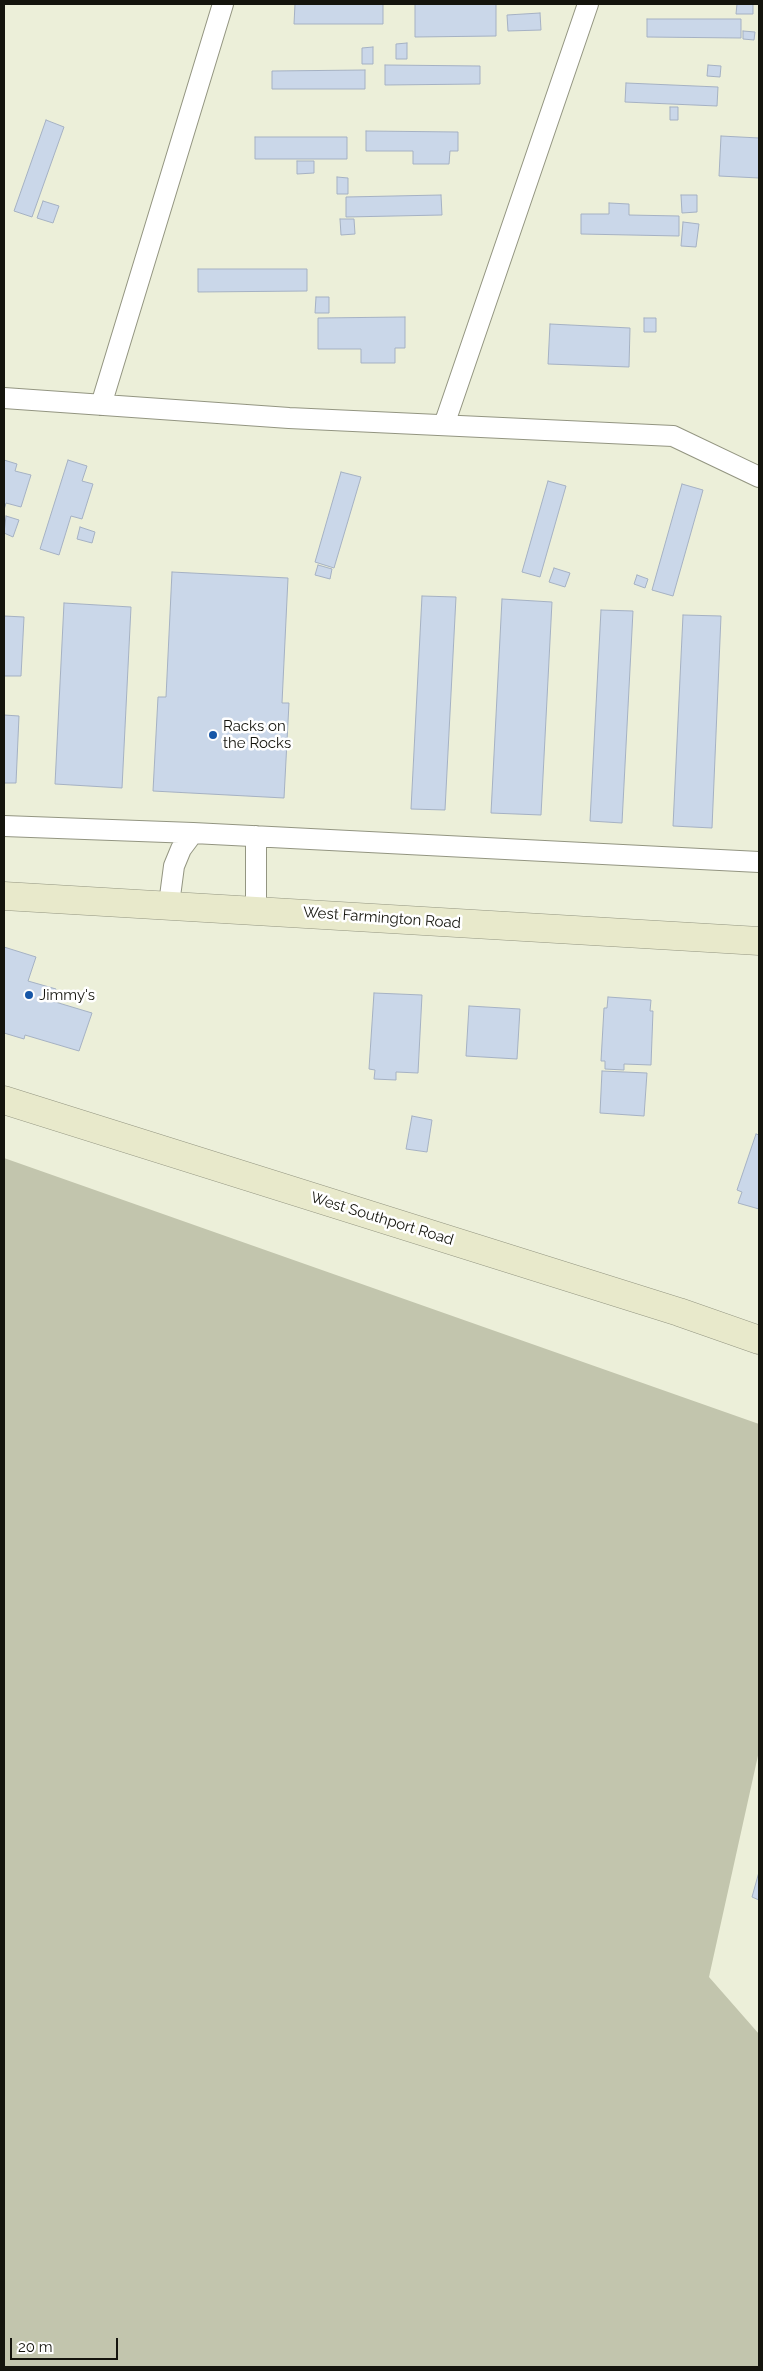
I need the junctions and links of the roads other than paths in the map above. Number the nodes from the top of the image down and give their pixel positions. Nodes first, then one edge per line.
1 (223, 4) edge
2 (588, 4) edge
3 (4, 398) edge
4 (101, 405) junction
5 (444, 425) junction
6 (759, 477) edge
7 (4, 826) edge
8 (193, 832) junction
9 (256, 836) junction
10 (759, 862) edge
11 (4, 896) edge
12 (169, 904) junction
13 (256, 910) junction
14 (759, 941) edge
15 (4, 1100) edge
16 (759, 1340) edge

1 - 4 lane
2 - 5 lane
3 - 4 lane
4 - 5 lane
5 - 6 lane
7 - 8 lane
8 - 9 lane
8 - 12 lane
9 - 10 lane
9 - 13 lane
11 - 12 main road, West Farmington Road
12 - 13 main road, West Farmington Road
13 - 14 main road, West Farmington Road
15 - 16 main road, West Southport Road

